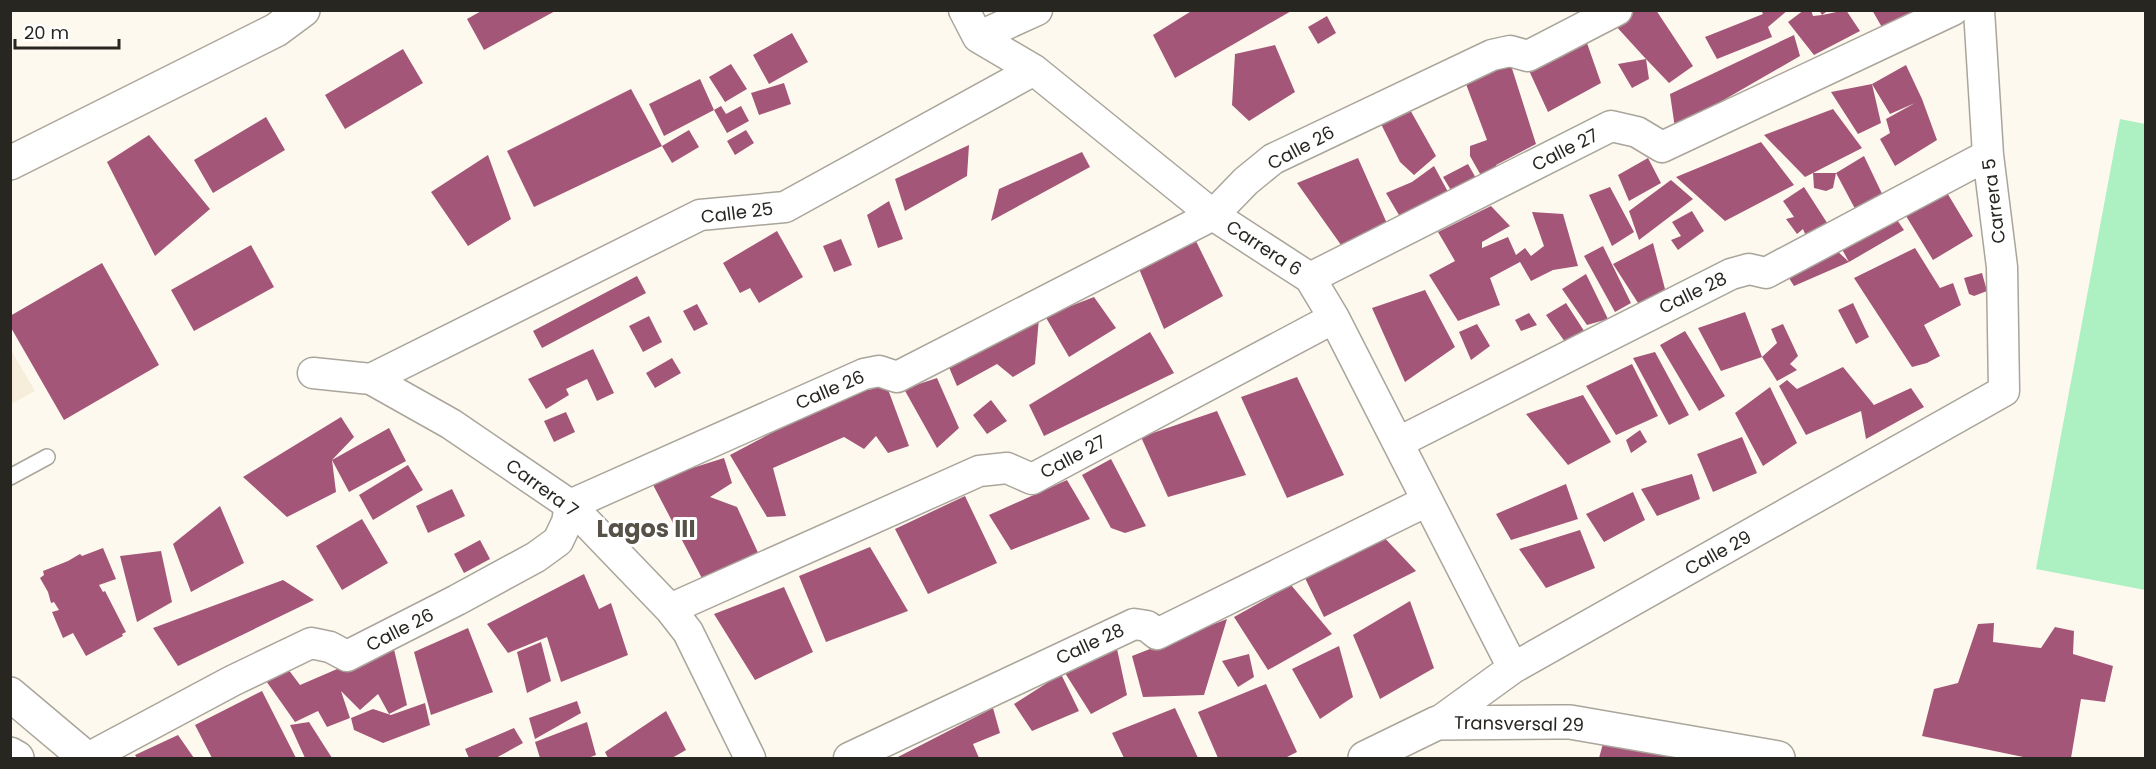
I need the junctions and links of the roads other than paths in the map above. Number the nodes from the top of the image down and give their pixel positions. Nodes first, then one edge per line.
1 (303, 10) edge
2 (964, 10) edge
3 (1036, 10) edge
4 (1617, 10) edge
5 (1953, 10) edge
6 (1980, 10) edge
7 (978, 37) junction
8 (1034, 70) junction
9 (1988, 155) junction
10 (10, 163) edge
11 (1213, 215) junction
12 (1310, 278) junction
13 (1334, 318) junction
14 (313, 373) dead end
15 (371, 379) junction
16 (2004, 391) joint
17 (1398, 442) junction
18 (47, 457) dead end
19 (10, 477) edge
20 (1427, 501) junction
21 (570, 505) junction
22 (670, 609) junction
23 (1513, 668) junction
24 (10, 693) edge
25 (1437, 723) junction
26 (10, 753) edge
27 (17, 759) edge
28 (87, 759) edge
29 (750, 759) edge
30 (849, 759) edge
31 (1365, 759) edge
32 (1778, 759) edge

1 - 10 street
2 - 7 street
3 - 7 street
4 - 11 street, Calle 26
5 - 12 street, Calle 27
6 - 9 street, Carrera 5
7 - 8 street, Carrera 6
8 - 11 street, Carrera 6
8 - 15 street, Calle 25
9 - 16 street, Carrera 5
9 - 17 street, Calle 28
11 - 12 street, Carrera 6
11 - 21 street, Calle 26
12 - 13 street, Carrera 6
13 - 17 street, Carrera 6
13 - 22 street, Calle 27
14 - 15 street
15 - 21 street, Carrera 7
16 - 23 street, Calle 29
17 - 20 street, Carrera 6
18 - 19 lane
20 - 23 street, Carrera 6
20 - 30 street, Calle 28
21 - 22 street, Carrera 7
21 - 28 street, Calle 26
22 - 29 street, Carrera 7
23 - 25 street, Calle 29
24 - 28 street
25 - 31 street
25 - 32 street, Transversal 29
26 - 27 street

